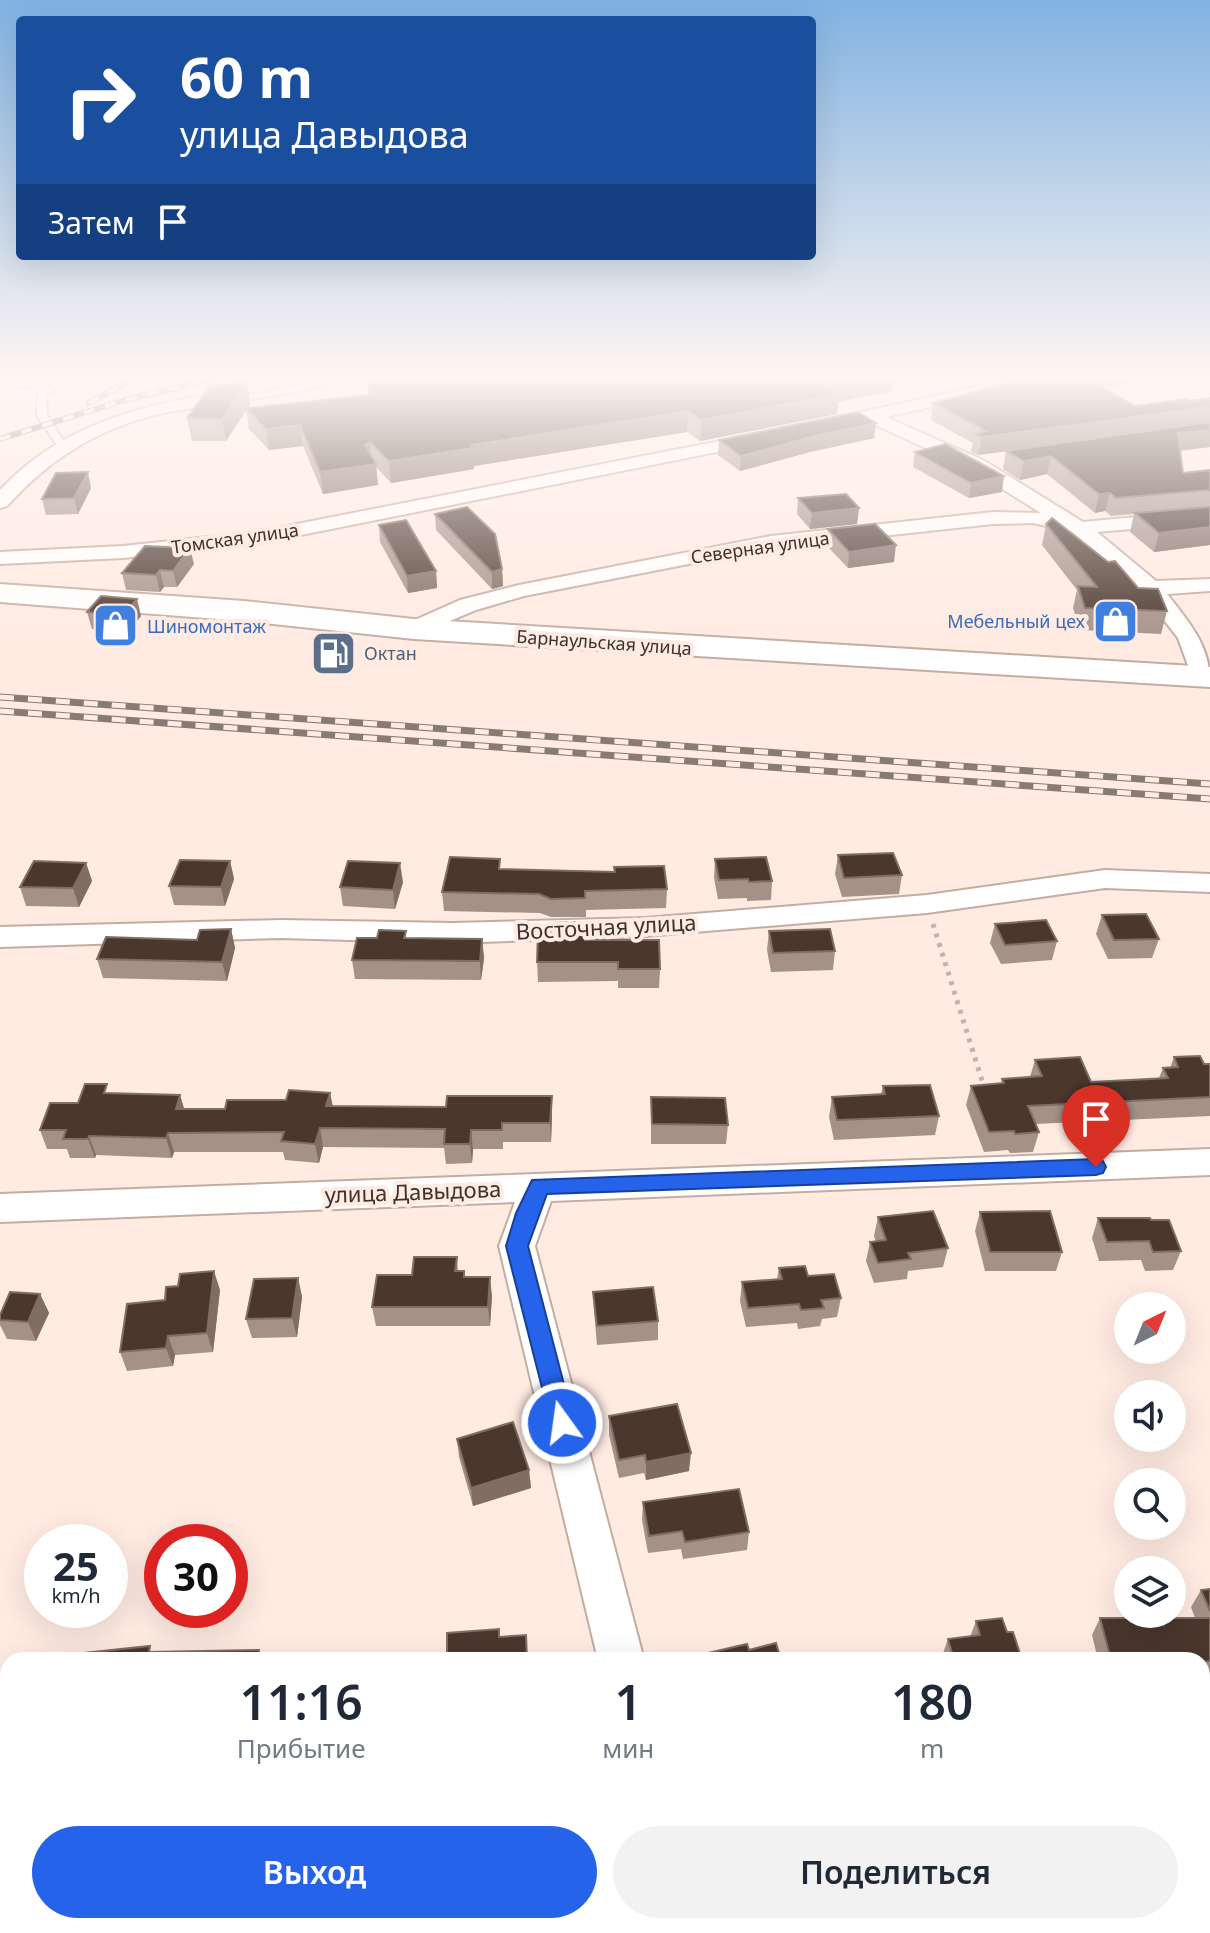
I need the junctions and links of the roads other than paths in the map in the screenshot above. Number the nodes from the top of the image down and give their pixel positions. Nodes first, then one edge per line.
1 (33, 469) edge
2 (604, 469) edge
3 (984, 469) edge
4 (0, 502) edge
5 (1210, 516) edge
6 (1079, 528) junction
7 (0, 558) edge
8 (1210, 585) edge
9 (1151, 588) junction
10 (0, 593) edge
11 (414, 629) junction
12 (1206, 677) edge
13 (1210, 883) edge
14 (0, 937) edge
15 (1210, 1162) edge
16 (540, 1186) junction
17 (0, 1208) edge
18 (619, 1652) edge

1 - 4 street
2 - 7 street, Томская улица
3 - 6 street
5 - 6 street, Северная улица
6 - 9 street
6 - 11 street, Северная улица
8 - 9 street
9 - 12 street
10 - 11 street, Барнаульская улица
11 - 12 street, Барнаульская улица
13 - 14 street, Восточная улица
15 - 16 street, улица Давыдова
16 - 17 street, улица Давыдова
16 - 18 street

